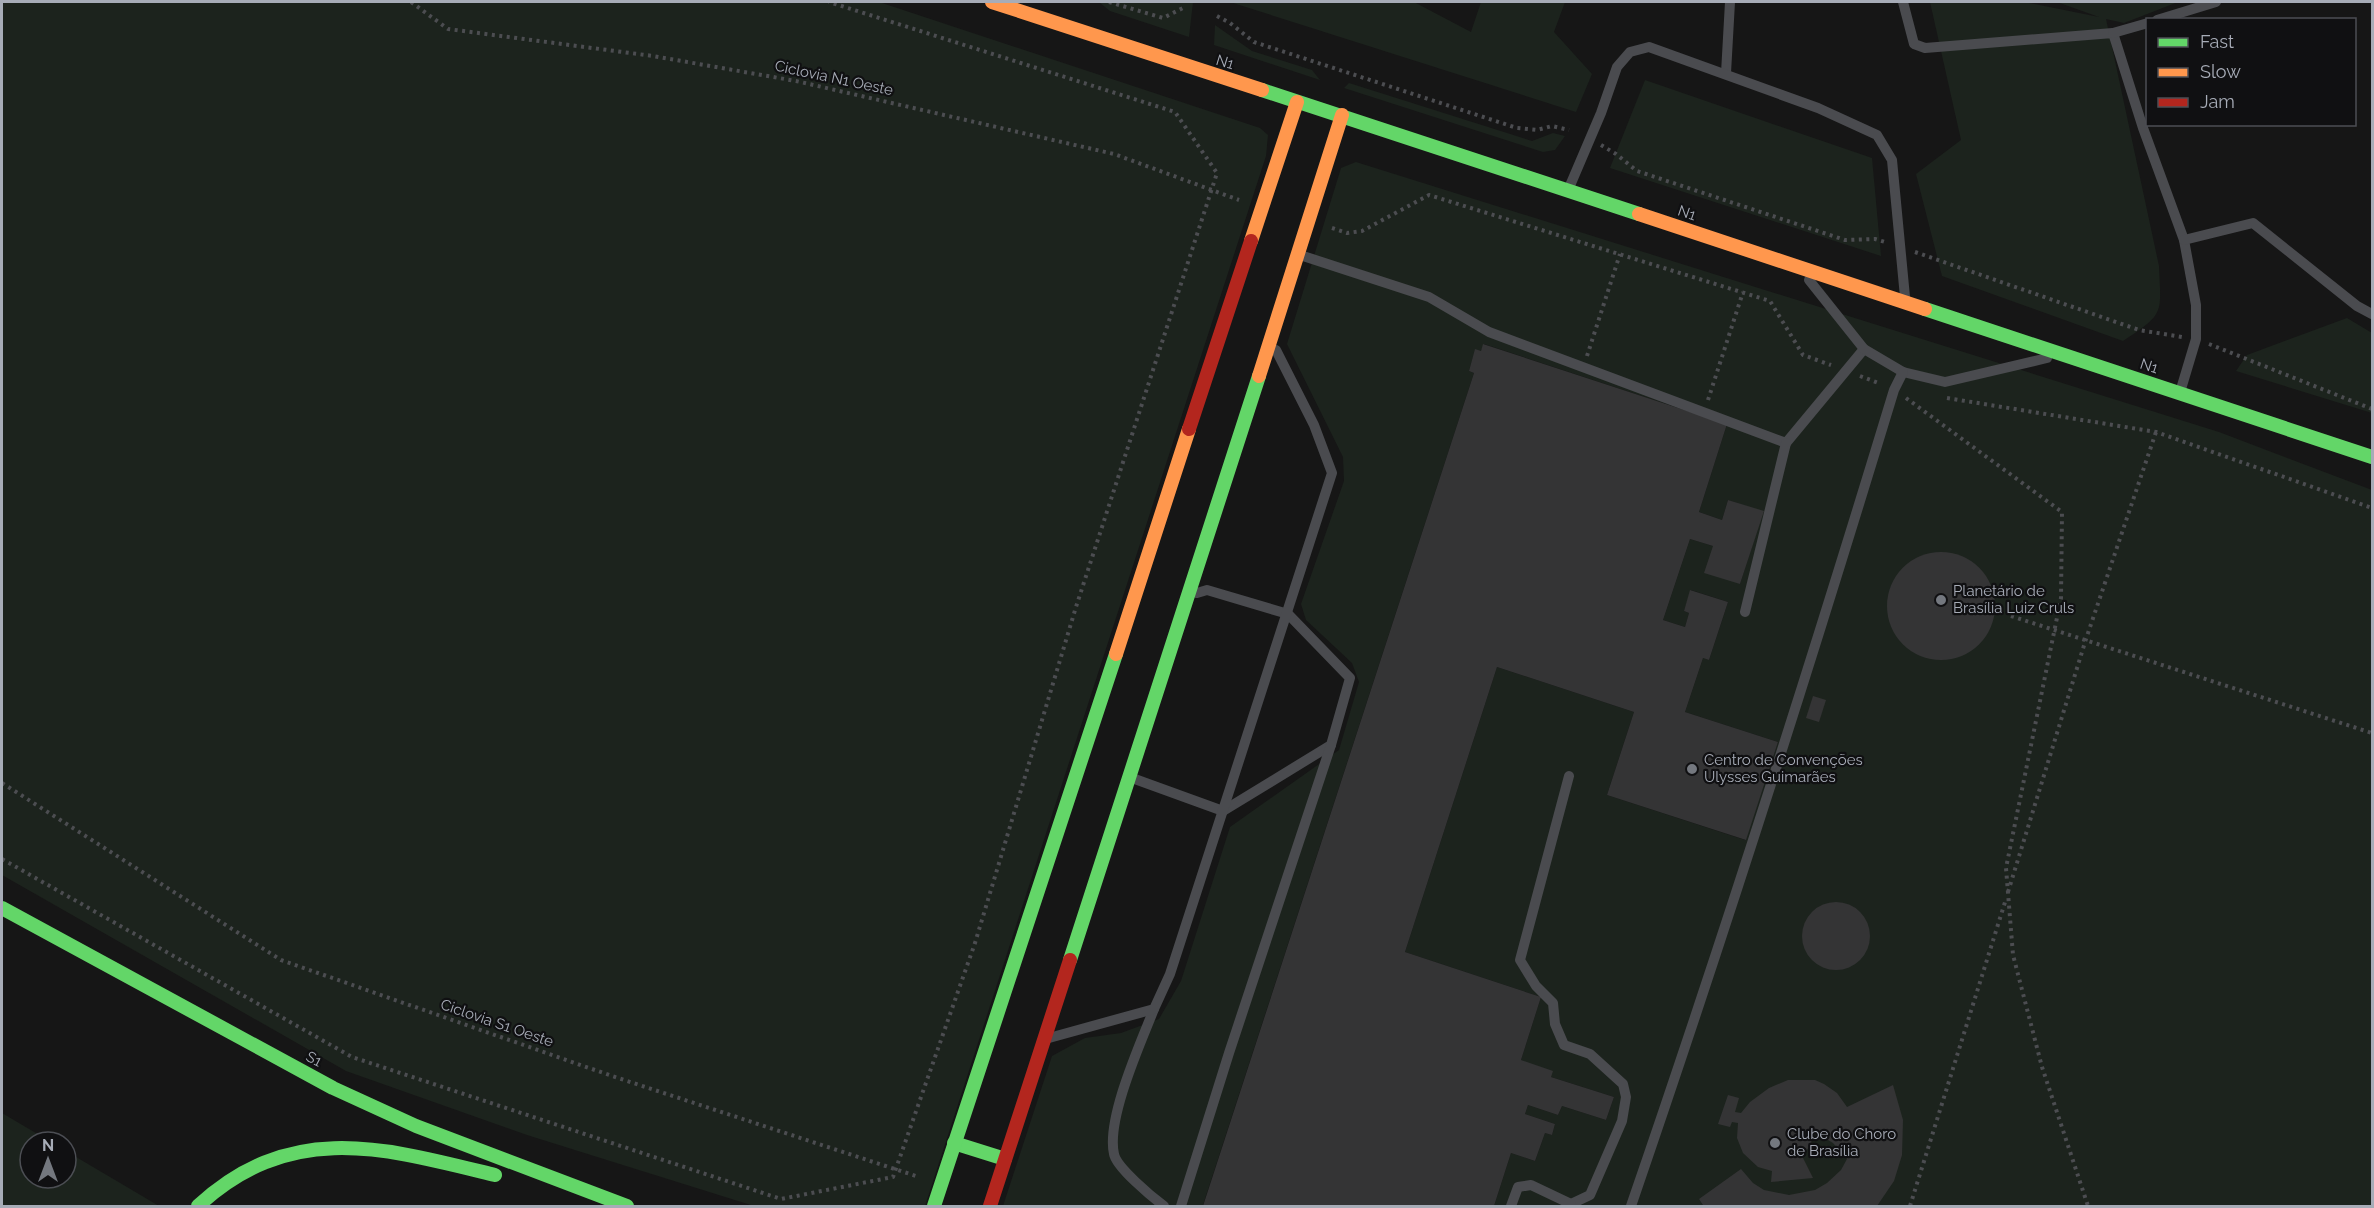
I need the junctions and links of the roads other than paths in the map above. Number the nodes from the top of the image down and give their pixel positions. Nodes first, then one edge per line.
1 (992, 2) edge
2 (1730, 2) edge
3 (1904, 2) edge
4 (2217, 2) edge
5 (2164, 18) edge
6 (2146, 23) edge
7 (2113, 33) junction
8 (1726, 73) junction
9 (1297, 102) junction
10 (1342, 115) junction
11 (1568, 191) junction
12 (1252, 240) junction
13 (2184, 240) junction
14 (1268, 244) dead end
15 (1292, 252) junction
16 (1800, 269) junction
17 (1906, 304) junction
18 (2373, 314) edge
19 (1271, 339) junction
20 (1864, 349) junction
21 (2062, 355) junction
22 (1904, 372) junction
23 (2180, 394) junction
24 (1786, 443) junction
25 (2373, 457) edge
26 (1190, 594) junction
27 (1745, 612) dead end
28 (1288, 614) junction
29 (1331, 745) junction
30 (1569, 776) dead end
31 (1129, 777) junction
32 (1222, 811) junction
33 (2, 908) edge
34 (1154, 1009) junction
35 (1044, 1039) junction
36 (954, 1143) junction
37 (1005, 1159) junction
38 (1570, 1205) edge
39 (198, 1206) edge
40 (625, 1206) edge
41 (933, 1206) edge
42 (990, 1206) edge
43 (1164, 1206) edge
44 (1181, 1206) edge
45 (1511, 1206) edge
46 (1631, 1206) edge

1 - 9 highway, N1
2 - 8 lane
3 - 7 lane
4 - 5 lane
6 - 7 lane
7 - 13 lane
8 - 11 lane
8 - 17 lane
9 - 10 highway, N1
9 - 12 highway
10 - 11 highway, N1
10 - 15 highway
11 - 16 highway, N1
12 - 14 highway
12 - 36 highway
13 - 18 lane
13 - 23 lane
15 - 19 highway
15 - 24 lane
16 - 17 highway, N1
16 - 20 lane
17 - 21 highway, N1
19 - 26 highway
19 - 28 lane
20 - 22 lane
20 - 24 lane
21 - 22 lane
21 - 23 highway, N1
22 - 46 lane
23 - 25 highway, N1
24 - 27 lane
26 - 28 lane
26 - 31 highway
28 - 29 lane
28 - 32 lane
29 - 32 lane
29 - 44 lane
30 - 38 lane
31 - 32 lane
31 - 35 highway
32 - 34 lane
33 - 40 highway, S1
34 - 35 lane
34 - 43 lane
35 - 37 highway
36 - 37 highway
36 - 41 highway
37 - 42 highway
38 - 45 lane
39 - 40 highway

